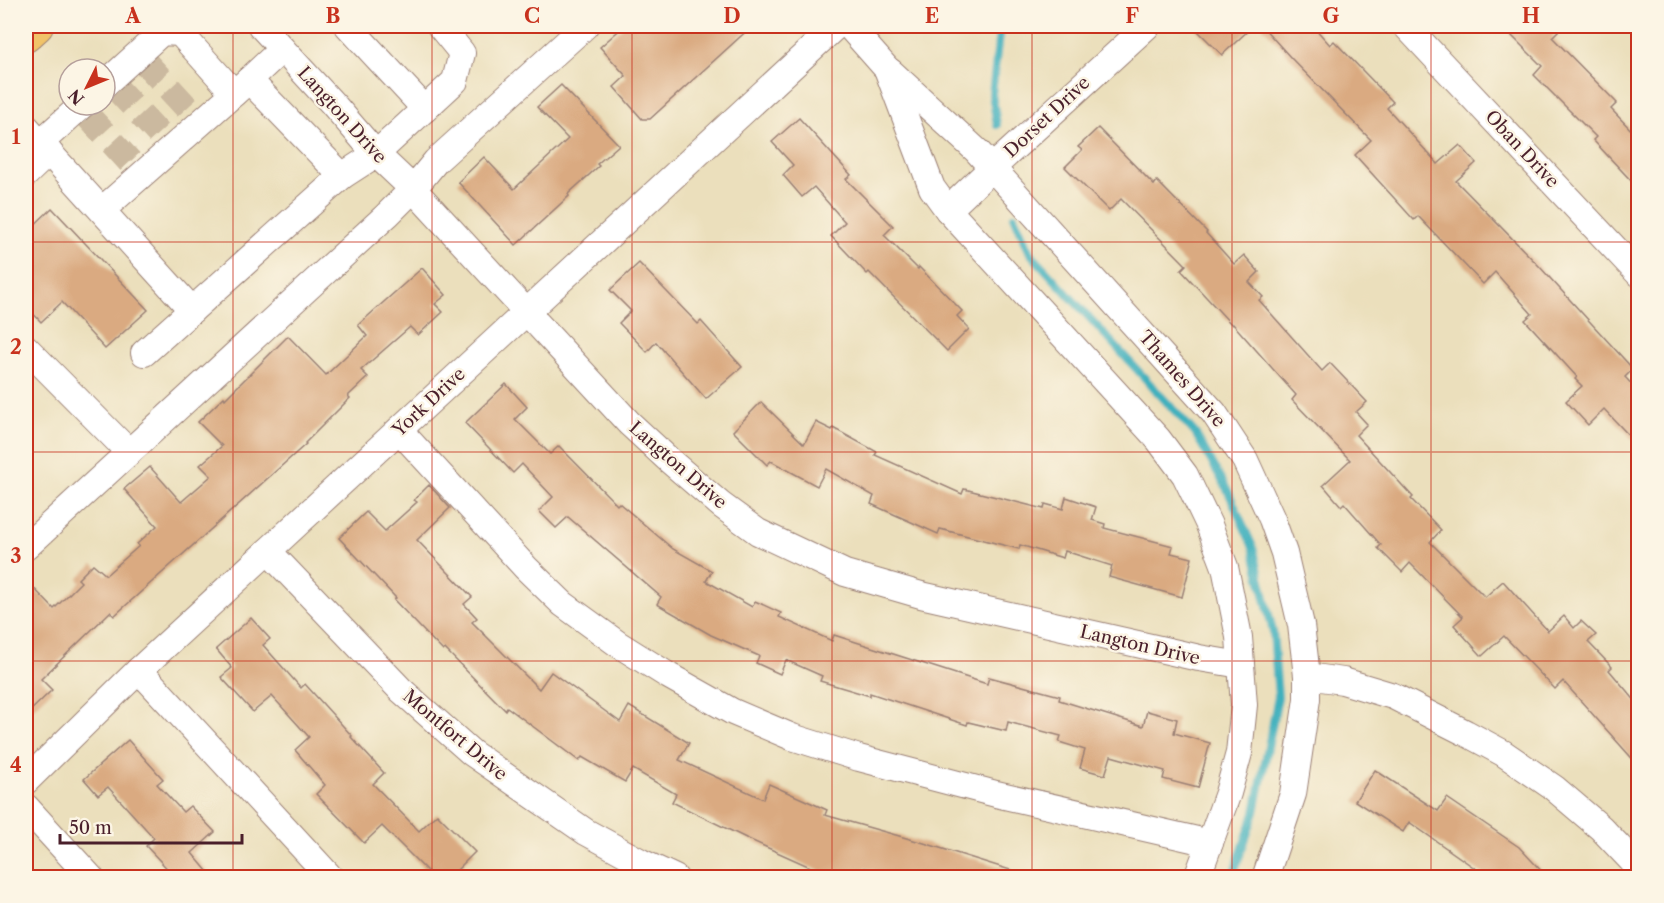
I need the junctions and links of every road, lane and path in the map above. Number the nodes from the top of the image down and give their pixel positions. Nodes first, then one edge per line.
1 (37, 26) edge
2 (261, 26) edge
3 (348, 26) edge
4 (440, 26) edge
5 (585, 26) edge
6 (836, 26) edge
7 (849, 26) edge
8 (1147, 26) edge
9 (1406, 26) edge
10 (26, 36) edge
11 (282, 49) junction
12 (887, 69) junction
13 (117, 76) edge
14 (241, 87) junction
15 (425, 109) junction
16 (71, 117) edge
17 (38, 141) edge
18 (376, 154) junction
19 (992, 168) junction
20 (26, 174) edge
21 (342, 177) junction
22 (413, 189) junction
23 (102, 210) junction
24 (948, 210) junction
25 (1638, 273) edge
26 (192, 310) junction
27 (526, 312) junction
28 (26, 348) edge
29 (144, 353) dead end
30 (399, 430) junction
31 (129, 452) junction
32 (26, 547) edge
33 (268, 551) junction
34 (1241, 665) junction
35 (139, 670) junction
36 (1307, 676) junction
37 (26, 781) edge
38 (26, 807) edge
39 (1210, 843) junction
40 (1638, 867) edge
41 (91, 878) edge
42 (331, 878) edge
43 (675, 878) edge
44 (1197, 878) edge
45 (1265, 878) edge

1 - 10 main road
2 - 11 street, Langton Drive
3 - 15 street
4 - 15 street
5 - 22 street
6 - 27 street, York Drive
7 - 12 street, Thames Drive
8 - 19 street, Dorset Drive
9 - 25 street, Oban Drive
11 - 14 street
11 - 18 street, Langton Drive
12 - 19 street, Thames Drive
12 - 24 street, Thames Drive
13 - 14 street
14 - 21 street
14 - 23 street
15 - 18 street
16 - 17 street
17 - 20 street
17 - 23 street
18 - 21 street
18 - 22 street, Langton Drive
19 - 24 street, Dorset Drive
19 - 36 street, Thames Drive
21 - 26 street
22 - 27 street, Langton Drive
22 - 31 street
23 - 26 street
24 - 34 street, Thames Drive
26 - 29 street
27 - 30 street, York Drive
27 - 34 street, Langton Drive
28 - 31 street
30 - 33 street, York Drive
30 - 39 street
31 - 32 street
33 - 35 street, York Drive
33 - 43 street, Montfort Drive
34 - 39 street, Thames Drive
35 - 37 street, York Drive
35 - 42 street
36 - 40 street
36 - 45 street, Thames Drive
38 - 41 street
39 - 44 street, Thames Drive

